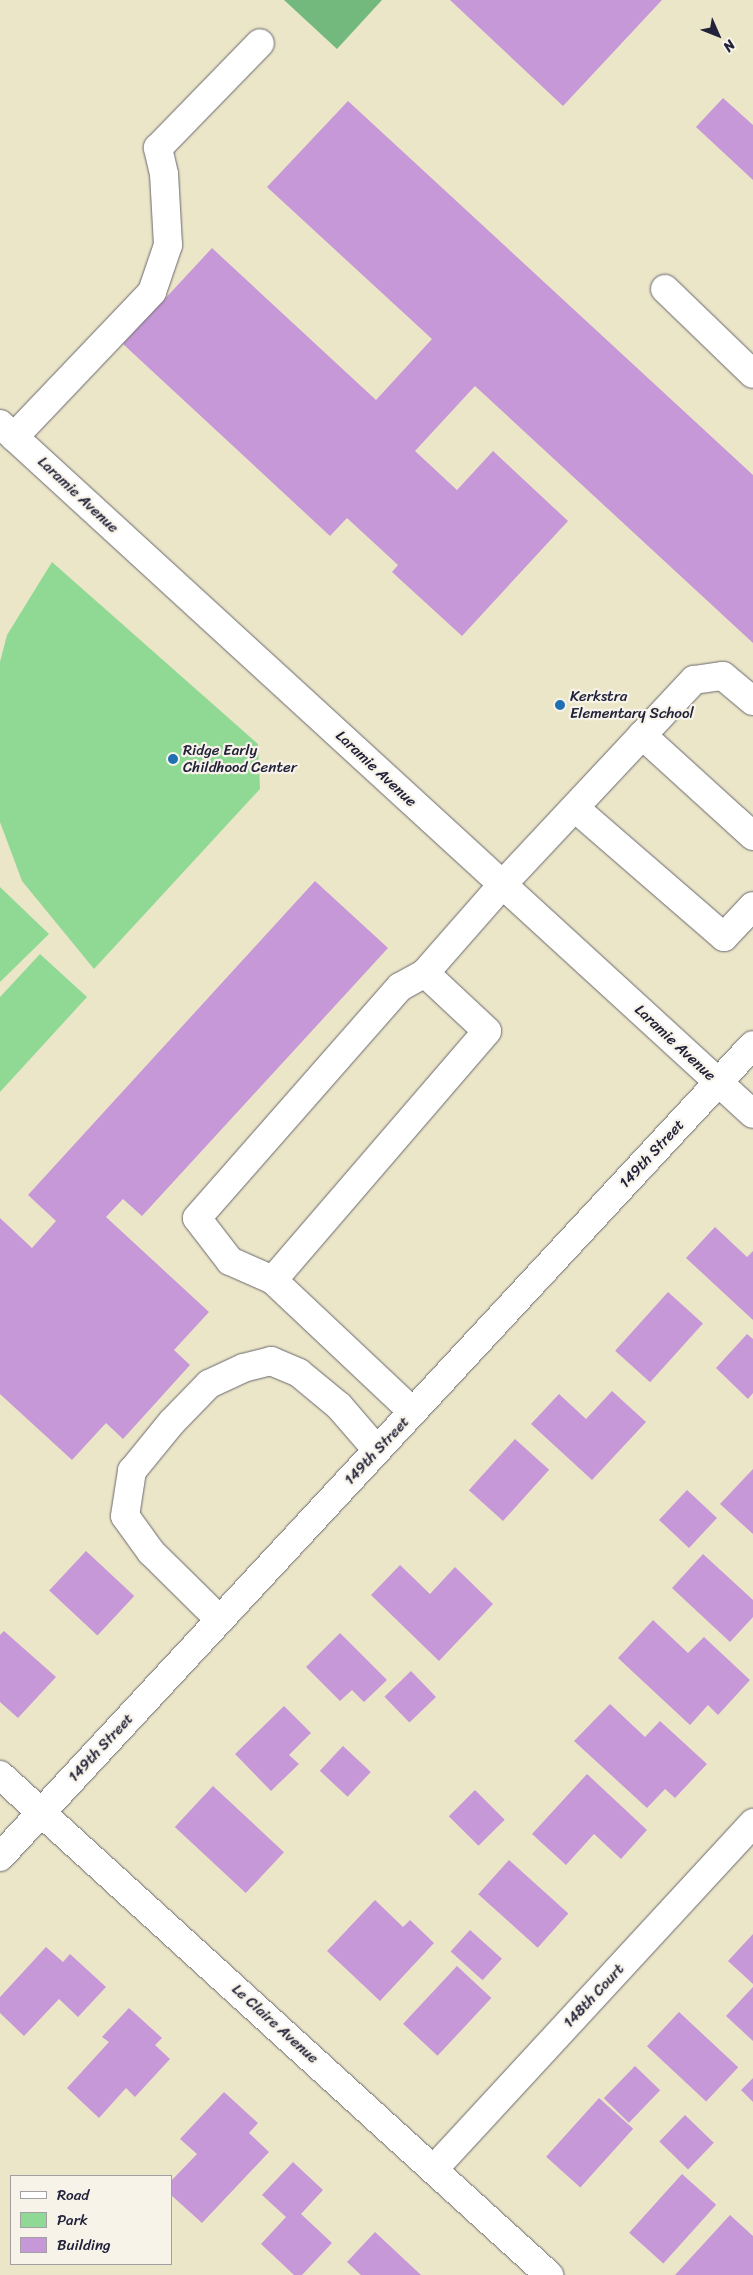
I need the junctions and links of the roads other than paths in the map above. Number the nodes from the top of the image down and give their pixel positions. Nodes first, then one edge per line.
1 (260, 43) dead end
2 (665, 288) dead end
3 (753, 374) edge
4 (7, 430) edge
5 (753, 701) edge
6 (642, 735) junction
7 (575, 808) junction
8 (753, 836) edge
9 (502, 885) junction
10 (753, 906) edge
11 (425, 973) junction
12 (753, 1045) edge
13 (718, 1082) junction
14 (753, 1114) edge
15 (273, 1280) junction
16 (413, 1412) junction
17 (377, 1450) junction
18 (220, 1620) junction
19 (0, 1775) edge
20 (42, 1812) junction
21 (753, 1823) edge
22 (0, 1857) edge
23 (434, 2169) junction
24 (549, 2275) edge

1 - 4 street
2 - 3 street
4 - 9 street, Laramie Avenue
5 - 6 street
6 - 7 street
6 - 8 street
7 - 9 street
7 - 10 street
9 - 11 street
9 - 13 street, Laramie Avenue
11 - 15 street
11 - 15 street
12 - 13 street, 149th Street
13 - 14 street, Laramie Avenue
13 - 16 street, 149th Street
15 - 16 street
16 - 17 street, 149th Street
17 - 18 street, 149th Street
17 - 18 street
18 - 20 street, 149th Street
19 - 20 street, Le Claire Avenue
20 - 22 street, 149th Street
20 - 23 street, Le Claire Avenue
21 - 23 street, 148th Court
23 - 24 street, Le Claire Avenue

